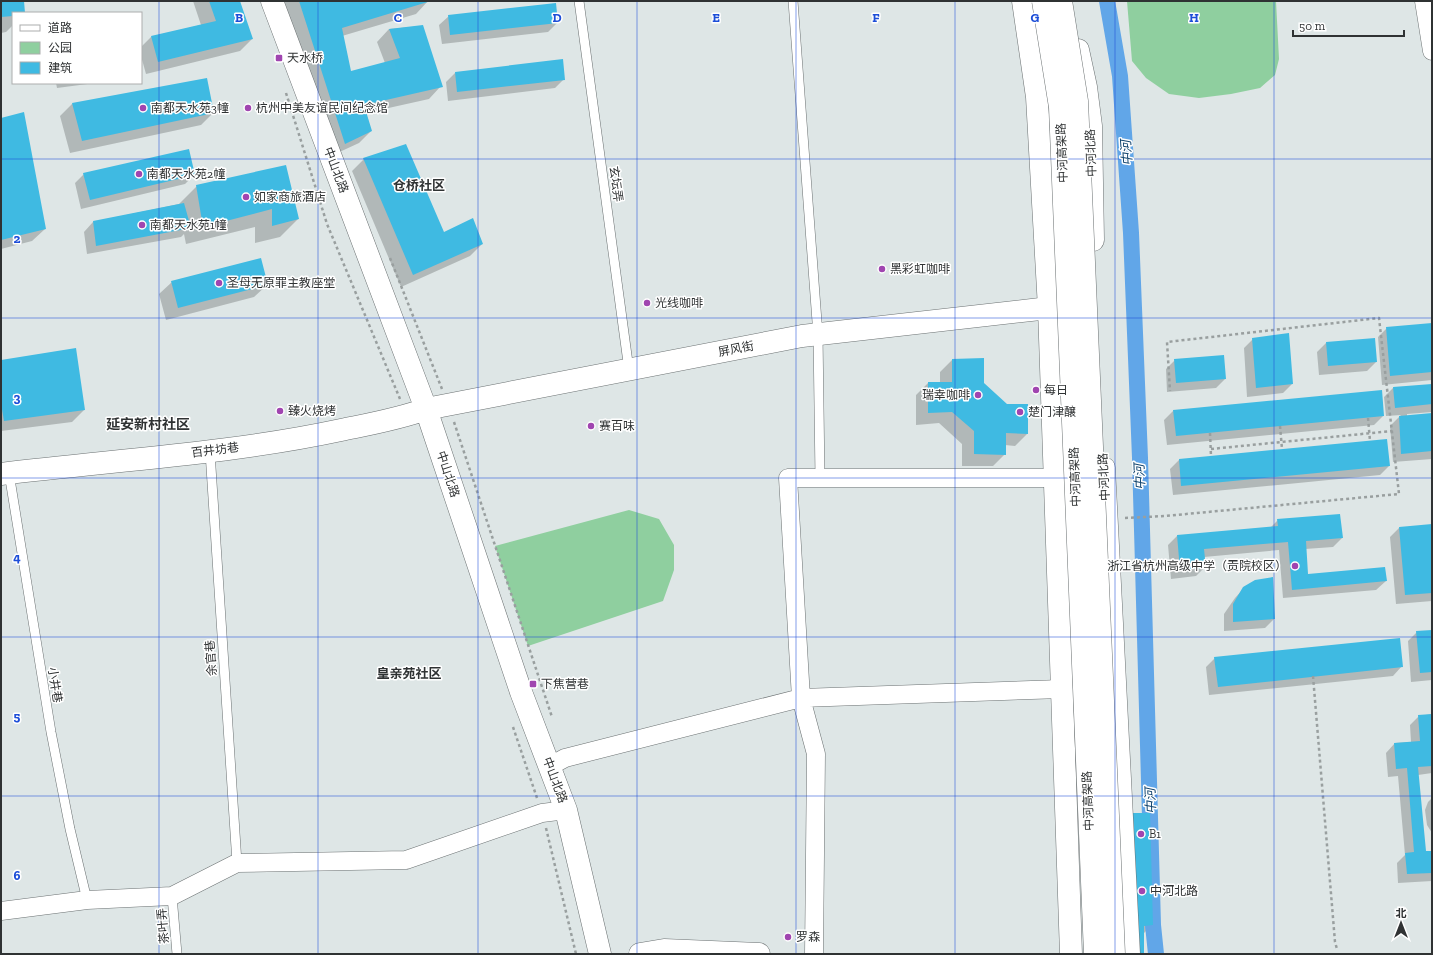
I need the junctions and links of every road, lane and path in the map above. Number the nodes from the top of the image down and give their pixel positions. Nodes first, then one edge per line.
1 (272, 1) edge
2 (579, 1) edge
3 (793, 1) edge
4 (1023, 1) edge
5 (1043, 1) edge
6 (1061, 1) edge
7 (1070, 1) edge
8 (1424, 1) edge
9 (1432, 51) edge
10 (285, 90) dead end
11 (1049, 308) junction
12 (818, 335) junction
13 (629, 370) junction
14 (1170, 391) dead end
15 (417, 412) junction
16 (1368, 418) dead end
17 (1280, 426) dead end
18 (1392, 431) junction
19 (1210, 433) dead end
20 (1370, 433) junction
21 (1370, 441) dead end
22 (1281, 442) junction
23 (1210, 449) junction
24 (1282, 450) dead end
25 (210, 451) junction
26 (1211, 456) dead end
27 (5, 474) edge
28 (820, 478) junction
29 (1054, 478) junction
30 (1131, 518) dead end
31 (1313, 676) dead end
32 (1062, 688) junction
33 (801, 698) junction
34 (512, 723) dead end
35 (550, 766) junction
36 (566, 810) junction
37 (542, 813) junction
38 (237, 863) junction
39 (172, 896) junction
40 (87, 900) junction
41 (1, 911) edge
42 (1337, 949) dead end
43 (177, 954) edge
44 (576, 954) edge
45 (600, 954) edge
46 (640, 954) edge
47 (759, 954) edge
48 (814, 954) edge
49 (1071, 954) edge
50 (1095, 954) edge
51 (1114, 954) edge
52 (1129, 954) edge

1 - 15 main road, 中山北路
2 - 13 lane, 玄坛弄
3 - 12 lane
4 - 11 main road
5 - 50 main road, 中河高架路, bridge
6 - 51 main road, 中河高架路, bridge
7 - 52 main road, 中河北路
8 - 9 street
10 - 15 path
11 - 12 main road, 屏风街
11 - 29 main road
12 - 13 main road, 屏风街
12 - 28 lane
13 - 15 main road, 屏风街
14 - 18 path
15 - 25 main road, 百井坊巷
15 - 35 main road, 中山北路
16 - 20 path
17 - 22 path
18 - 20 path
18 - 30 path
19 - 23 path
20 - 21 path
20 - 22 path
22 - 23 path
22 - 24 path
23 - 26 path
25 - 27 main road, 百井坊巷
25 - 38 lane, 余官巷
27 - 40 lane, 小井巷
28 - 29 street
28 - 33 street
29 - 32 main road
31 - 42 path
32 - 33 street
32 - 49 main road
33 - 35 street
33 - 48 street
34 - 37 path
35 - 36 main road, 中山北路
36 - 37 street
36 - 45 main road, 中山北路
37 - 38 street
37 - 44 path
38 - 39 street
39 - 40 street
39 - 43 lane, 茶叶弄
40 - 41 street
46 - 47 main road

